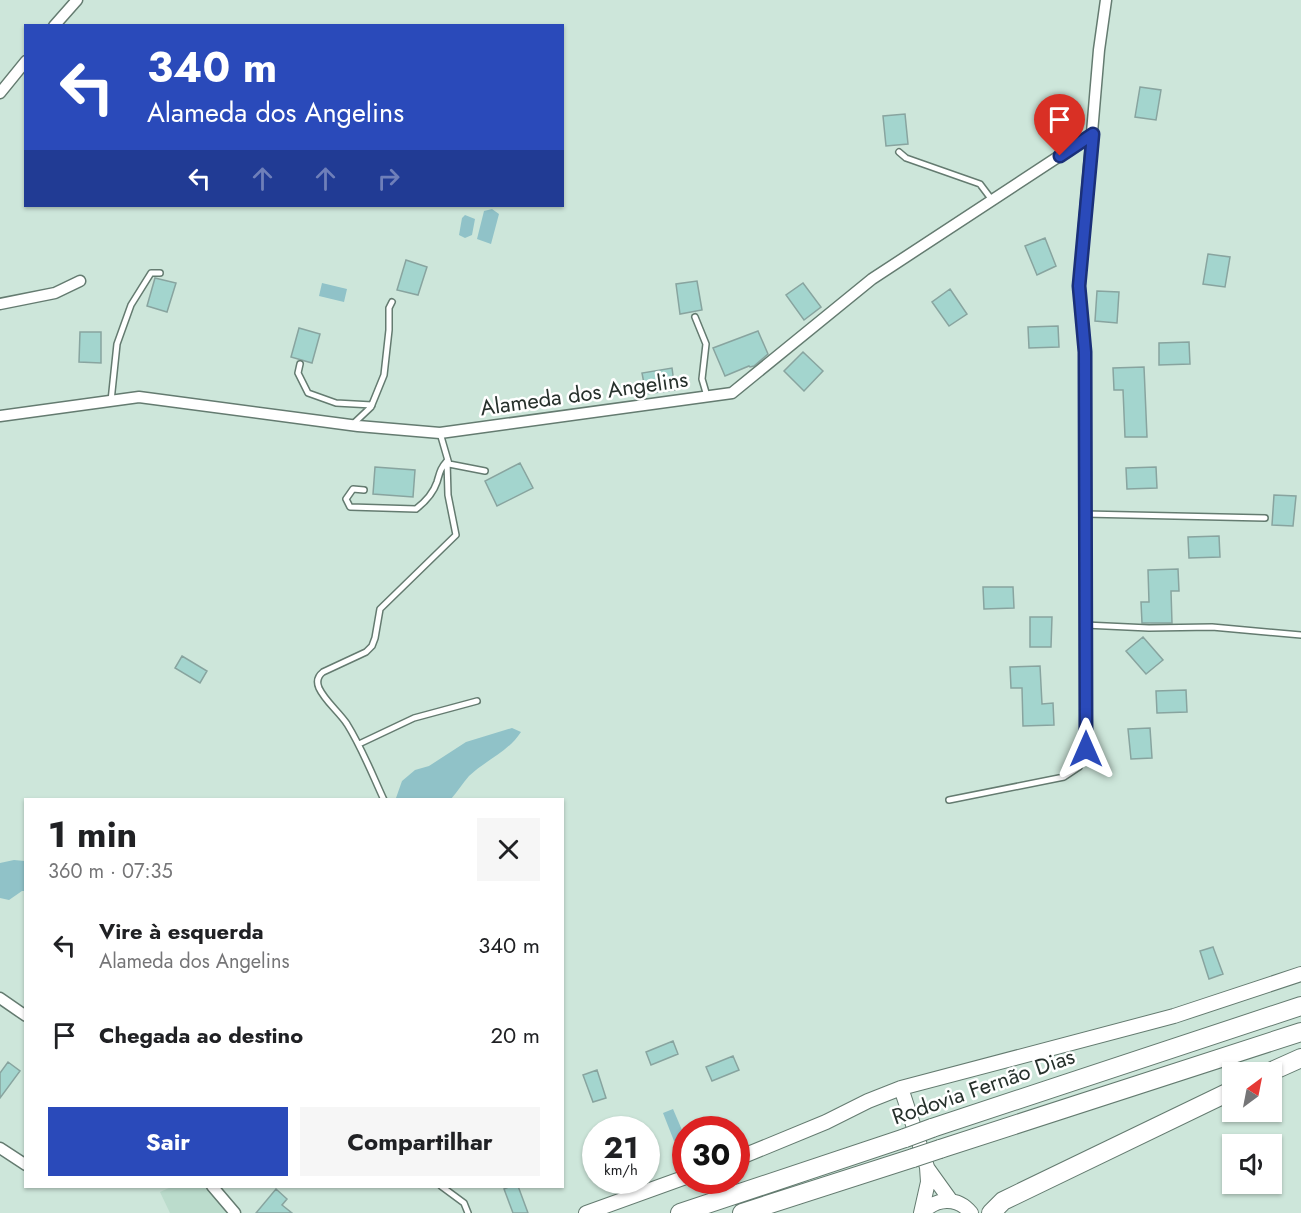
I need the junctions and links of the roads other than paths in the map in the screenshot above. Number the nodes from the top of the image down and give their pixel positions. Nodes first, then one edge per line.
1 (77, 0) edge
2 (1106, 0) edge
3 (56, 24) edge
4 (24, 63) edge
5 (0, 93) edge
6 (1093, 134) junction
7 (899, 152) dead end
8 (992, 200) junction
9 (160, 273) dead end
10 (80, 281) dead end
11 (392, 302) dead end
12 (0, 304) edge
13 (695, 317) dead end
14 (300, 364) dead end
15 (707, 396) junction
16 (111, 401) junction
17 (372, 405) junction
18 (0, 416) edge
19 (352, 425) junction
20 (440, 433) junction
21 (447, 461) junction
22 (485, 471) dead end
23 (364, 489) dead end
24 (1085, 514) junction
25 (1265, 518) dead end
26 (1085, 625) junction
27 (1301, 635) edge
28 (477, 701) dead end
29 (359, 744) junction
30 (1086, 749) joint
31 (383, 798) edge
32 (949, 801) dead end
33 (1301, 974) edge
34 (0, 998) edge
35 (1301, 1006) edge
36 (24, 1015) edge
37 (1301, 1032) edge
38 (1301, 1058) edge
39 (1282, 1067) edge
40 (901, 1088) junction
41 (1222, 1095) edge
42 (0, 1148) edge
43 (750, 1153) edge
44 (920, 1163) junction
45 (24, 1164) edge
46 (672, 1182) edge
47 (214, 1188) edge
48 (444, 1188) edge
49 (951, 1201) junction
50 (236, 1213) edge
51 (468, 1213) edge
52 (586, 1213) edge
53 (680, 1213) edge
54 (742, 1213) edge
55 (922, 1213) edge
56 (971, 1213) edge
57 (991, 1213) edge

1 - 3 street
2 - 6 street
4 - 5 street
6 - 8 street, Alameda dos Angelins
6 - 24 street
7 - 8 lane
8 - 15 street, Alameda dos Angelins
9 - 16 lane
10 - 12 street
11 - 17 lane
13 - 15 lane
14 - 17 lane
15 - 20 street, Alameda dos Angelins
16 - 18 street, Alameda dos Angelins
16 - 19 street, Alameda dos Angelins
17 - 19 lane
19 - 20 street, Alameda dos Angelins
20 - 21 lane
21 - 22 lane
21 - 23 lane
21 - 29 lane
24 - 25 lane
24 - 26 street
26 - 27 lane
26 - 30 street
28 - 29 lane
29 - 31 lane
30 - 32 lane
33 - 40 main road, Rodovia Fernão Dias
34 - 36 street
35 - 53 highway, Rodovia Fernão Dias, bridge
37 - 44 highway, Rodovia Fernão Dias, bridge
38 - 39 highway
40 - 43 main road, Rodovia Fernão Dias
40 - 44 main road
41 - 57 highway
42 - 45 street
44 - 49 main road
44 - 54 highway, Rodovia Fernão Dias
44 - 55 main road
46 - 52 main road
47 - 50 street
48 - 51 lane
49 - 55 main road
49 - 56 main road

